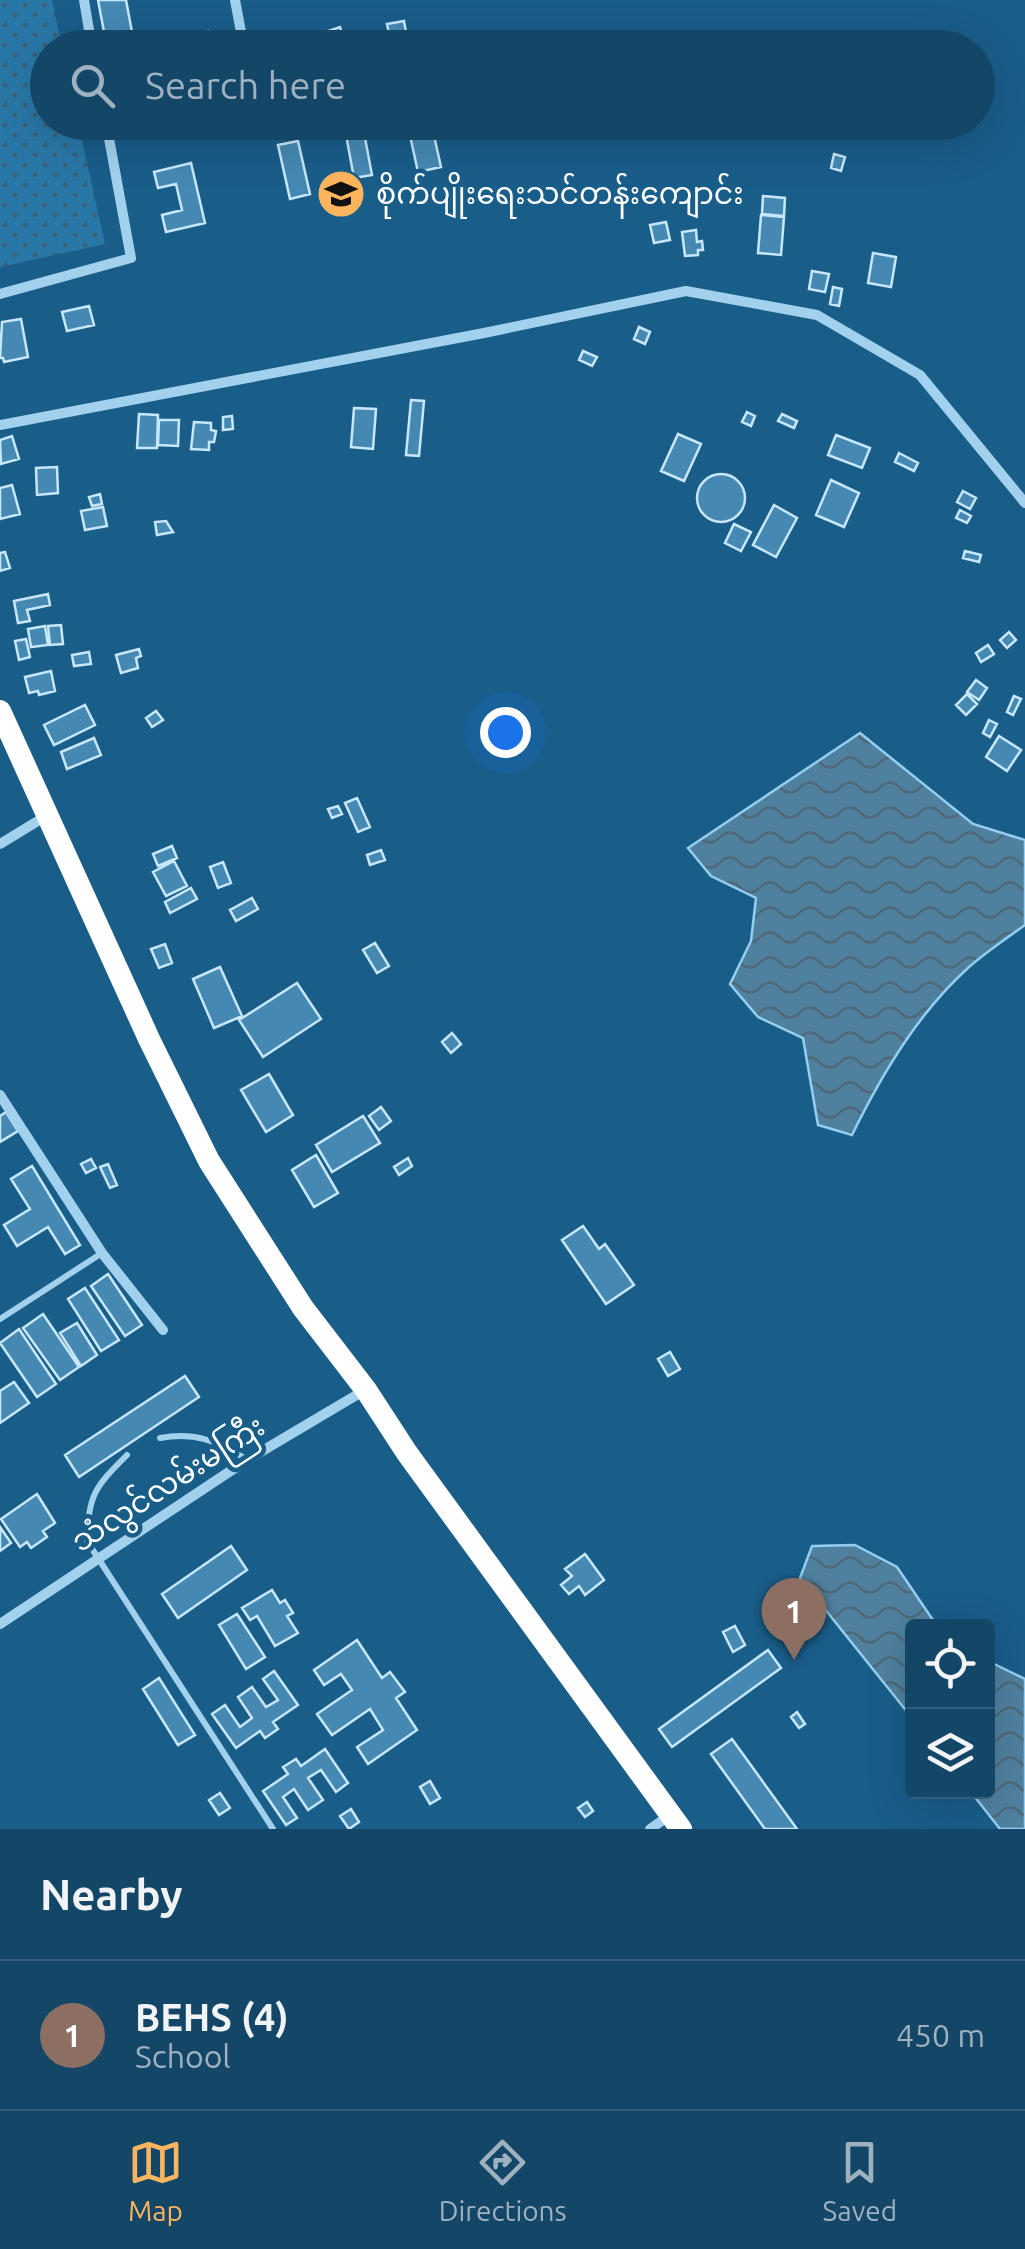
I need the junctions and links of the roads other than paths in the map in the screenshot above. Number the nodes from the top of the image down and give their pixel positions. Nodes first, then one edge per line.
1 (84, 0) edge
2 (234, 0) edge
3 (89, 30) edge
4 (240, 30) edge
5 (109, 140) edge
6 (0, 294) edge
7 (0, 425) edge
8 (1025, 503) edge
9 (0, 711) edge
10 (49, 814) junction
11 (0, 844) edge
12 (0, 1095) edge
13 (102, 1253) junction
14 (0, 1319) edge
15 (163, 1330) dead end
16 (366, 1390) junction
17 (160, 1438) dead end
18 (127, 1455) dead end
19 (247, 1460) junction
20 (99, 1560) junction
21 (0, 1624) edge
22 (675, 1822) edge
23 (273, 1829) edge
24 (650, 1829) edge

1 - 3 street
2 - 4 street
5 - 6 street
7 - 8 street
9 - 10 highway
10 - 11 street
10 - 16 highway
12 - 13 street
13 - 14 lane
13 - 15 street
16 - 19 street, သံလွင်လမ်းမကြီး
16 - 22 highway
17 - 19 lane
18 - 20 lane
19 - 20 street, သံလွင်လမ်းမကြီး
20 - 21 street, သံလွင်လမ်းမကြီး
20 - 23 lane
22 - 24 street

